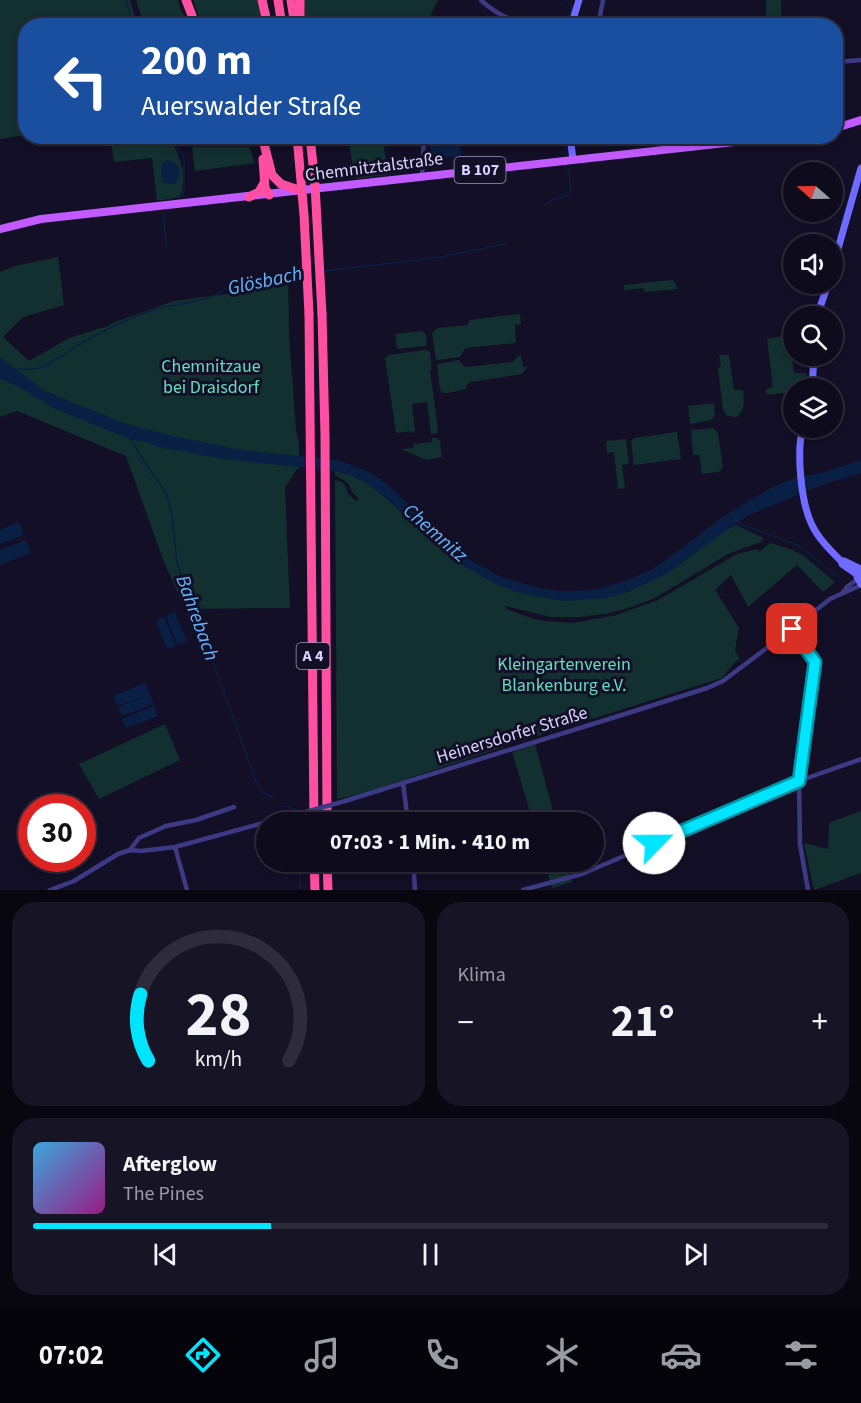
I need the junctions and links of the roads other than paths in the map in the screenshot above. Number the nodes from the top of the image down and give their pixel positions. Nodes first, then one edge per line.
1 (262, 0) edge
2 (278, 0) edge
3 (291, 0) edge
4 (300, 0) edge
5 (481, 0) edge
6 (579, 0) edge
7 (603, 0) edge
8 (187, 2) edge
9 (193, 18) edge
10 (266, 18) edge
11 (281, 18) edge
12 (295, 18) edge
13 (300, 18) edge
14 (507, 18) edge
15 (573, 18) edge
16 (600, 18) edge
17 (861, 60) edge
18 (843, 61) edge
19 (861, 120) edge
20 (843, 126) edge
21 (262, 144) edge
22 (264, 144) edge
23 (298, 144) edge
24 (311, 144) edge
25 (424, 144) edge
26 (571, 144) edge
27 (722, 144) edge
28 (705, 146) joint
29 (573, 160) junction
30 (861, 168) edge
31 (272, 175) junction
32 (422, 177) junction
33 (264, 183) junction
34 (302, 191) junction
35 (269, 195) junction
36 (249, 197) junction
37 (0, 229) edge
38 (842, 234) edge
39 (801, 438) edge
40 (860, 578) edge
41 (792, 629) junction
42 (861, 759) edge
43 (799, 781) junction
44 (403, 783) junction
45 (234, 807) dead end
46 (306, 812) edge
47 (314, 812) edge
48 (327, 812) edge
49 (407, 812) edge
50 (256, 825) edge
51 (175, 847) junction
52 (130, 850) junction
53 (314, 872) edge
54 (327, 872) edge
55 (414, 872) edge
56 (74, 881) junction
57 (50, 890) edge
58 (76, 890) edge
59 (187, 890) edge
60 (315, 890) edge
61 (328, 890) edge
62 (415, 890) edge
63 (523, 890) edge
64 (808, 890) edge

1 - 10 highway
2 - 11 highway
3 - 12 highway
4 - 13 highway
5 - 14 street
6 - 15 main road
7 - 16 street
8 - 9 highway
17 - 18 street
19 - 20 main road
21 - 33 highway
22 - 31 highway
23 - 47 highway, A 4, bridge
24 - 48 highway, A 4, bridge
25 - 32 street
26 - 29 main road
27 - 28 main road, Chemnitztalstraße / B 107
28 - 29 main road, Chemnitztalstraße / B 107
29 - 32 main road, Chemnitztalstraße / B 107
30 - 38 main road
31 - 34 highway
31 - 35 highway
32 - 34 main road, Chemnitztalstraße / B 107
33 - 35 highway
33 - 36 highway
34 - 35 main road, Chemnitztalstraße / B 107
35 - 36 main road, Chemnitztalstraße / B 107
36 - 37 main road, Chemnitztalstraße / B 107
39 - 40 main road
40 - 41 street, Heinersdorfer Straße
41 - 43 street
41 - 44 street, Heinersdorfer Straße
42 - 43 street
43 - 63 street
43 - 64 street
44 - 46 street, Heinersdorfer Straße, bridge
44 - 49 street
45 - 52 street, Heinersdorfer Straße
50 - 51 street, Heinersdorfer Straße
51 - 52 street, Heinersdorfer Straße
51 - 59 street
52 - 56 street, Heinersdorfer Straße
53 - 60 highway
54 - 61 highway
55 - 62 street
56 - 57 street, Heinersdorfer Straße
56 - 58 street

